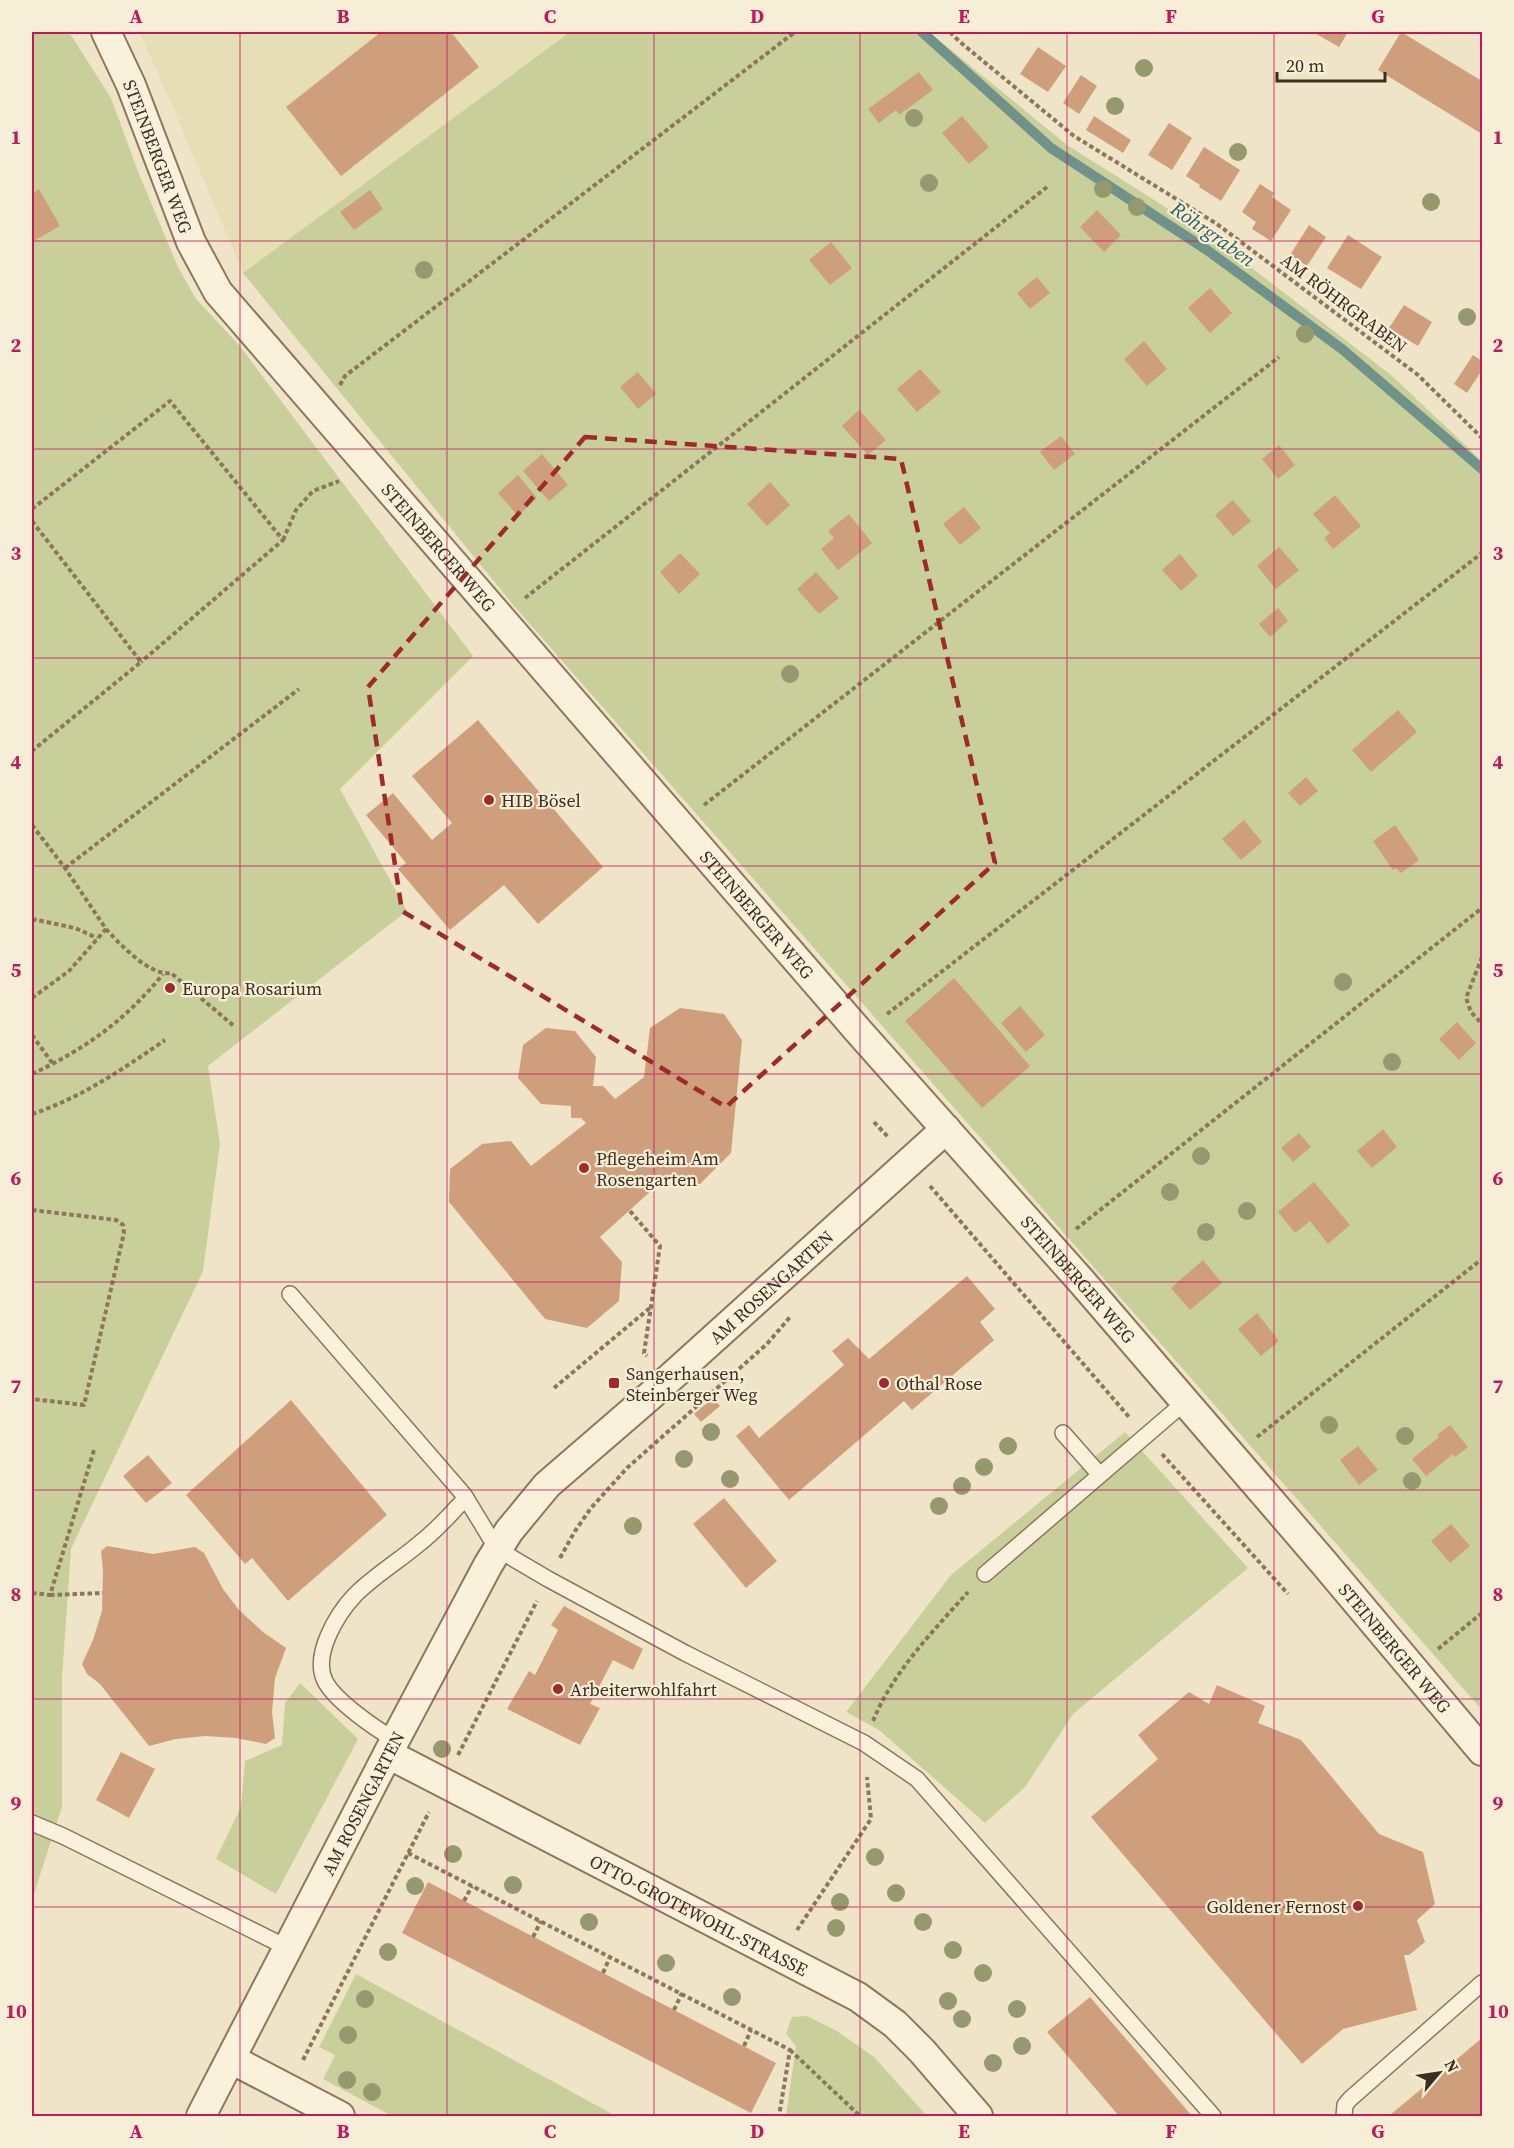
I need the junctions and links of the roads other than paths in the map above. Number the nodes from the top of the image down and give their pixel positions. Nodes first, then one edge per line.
1 (105, 32) edge
2 (946, 1129) junction
3 (290, 1294) dead end
4 (1185, 1402) junction
5 (1063, 1433) dead end
6 (1100, 1475) junction
7 (466, 1498) junction
8 (497, 1549) junction
9 (985, 1574) dead end
10 (392, 1747) junction
11 (1482, 1751) edge
12 (32, 1824) edge
13 (288, 1948) junction
14 (1482, 1983) edge
15 (231, 2059) junction
16 (201, 2116) edge
17 (340, 2116) edge
18 (978, 2116) edge
19 (1213, 2116) edge
20 (1344, 2116) edge

1 - 2 street, STEINBERGER WEG
2 - 4 street, STEINBERGER WEG
2 - 8 street, AM ROSENGARTEN
3 - 7 lane
4 - 6 lane
4 - 11 street, STEINBERGER WEG
5 - 6 lane
6 - 9 lane
7 - 8 lane
7 - 10 lane
8 - 10 street, AM ROSENGARTEN
8 - 19 lane
10 - 13 street, AM ROSENGARTEN
10 - 18 street, OTTO-GROTEWOHL-STRASSE
12 - 13 lane
13 - 15 street, AM ROSENGARTEN
14 - 20 lane
15 - 16 street, AM ROSENGARTEN
15 - 17 street

